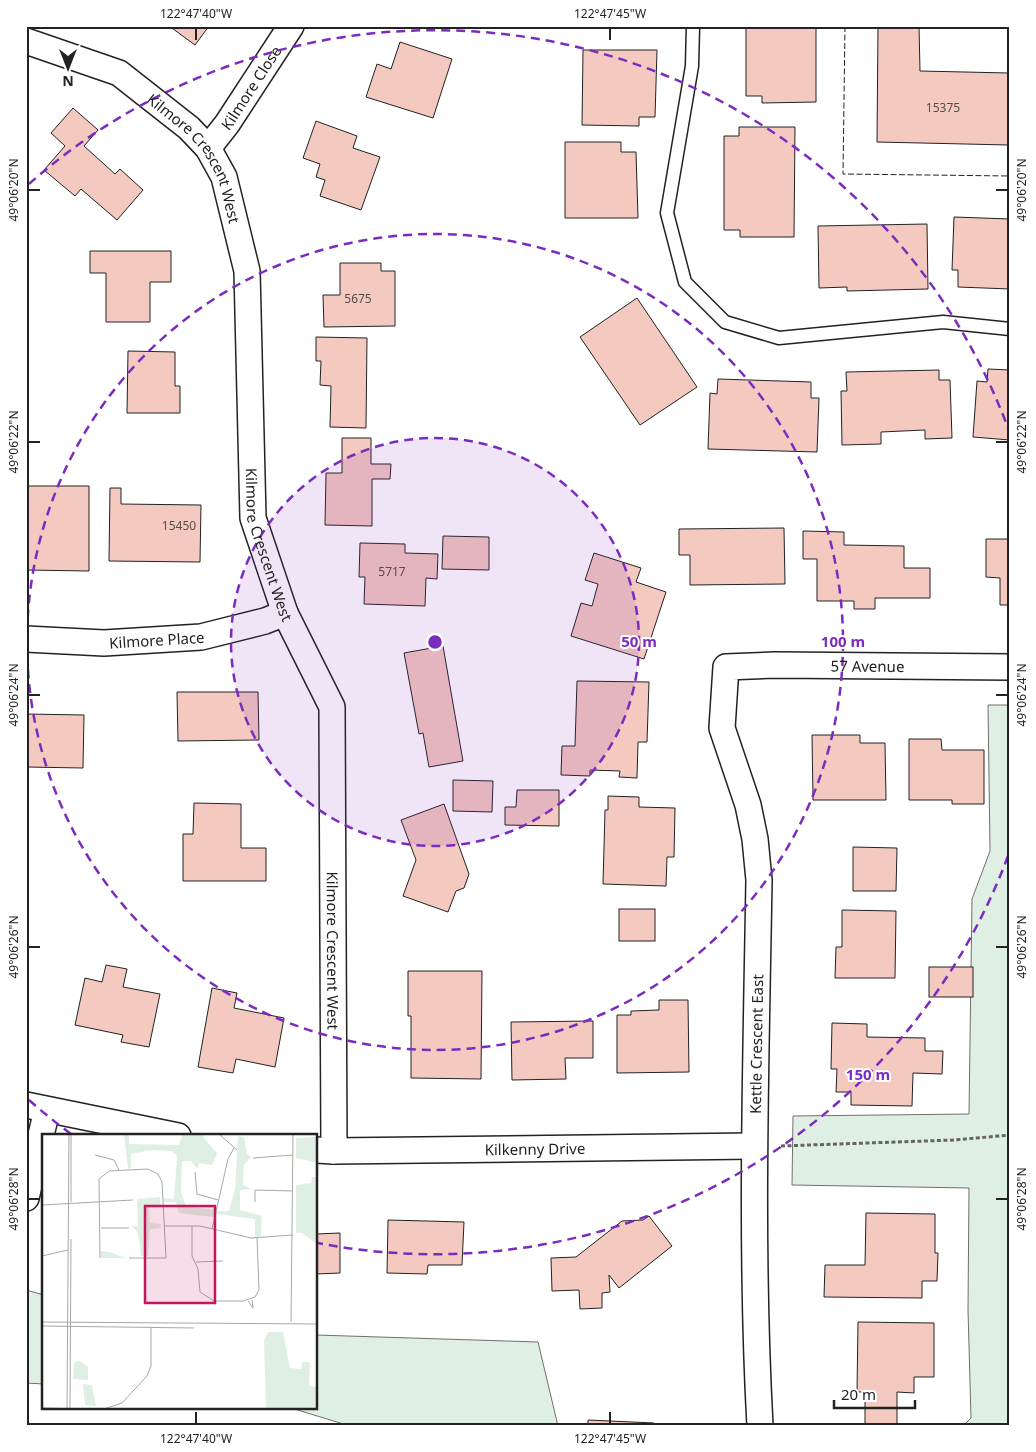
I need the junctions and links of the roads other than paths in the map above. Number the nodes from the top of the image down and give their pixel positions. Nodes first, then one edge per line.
1 (291, 26) edge
2 (693, 26) edge
3 (26, 41) edge
4 (208, 148) junction
5 (1010, 329) edge
6 (285, 614) junction
7 (26, 639) edge
8 (726, 667) joint
9 (1010, 668) edge
10 (36, 1107) edge
11 (168, 1134) edge
12 (753, 1146) junction
13 (325, 1151) edge
14 (26, 1198) edge
15 (760, 1426) edge

1 - 4 street, Kilmore Close
2 - 5 lane
3 - 4 street, Kilmore Crescent West
4 - 6 street, Kilmore Crescent West
6 - 7 street, Kilmore Place
6 - 13 street, Kilmore Crescent West
8 - 9 street, 57 Avenue
8 - 12 street, Kettle Crescent East
10 - 11 street
10 - 14 street
12 - 13 street, Kilkenny Drive
12 - 15 street, Kettle Crescent East

